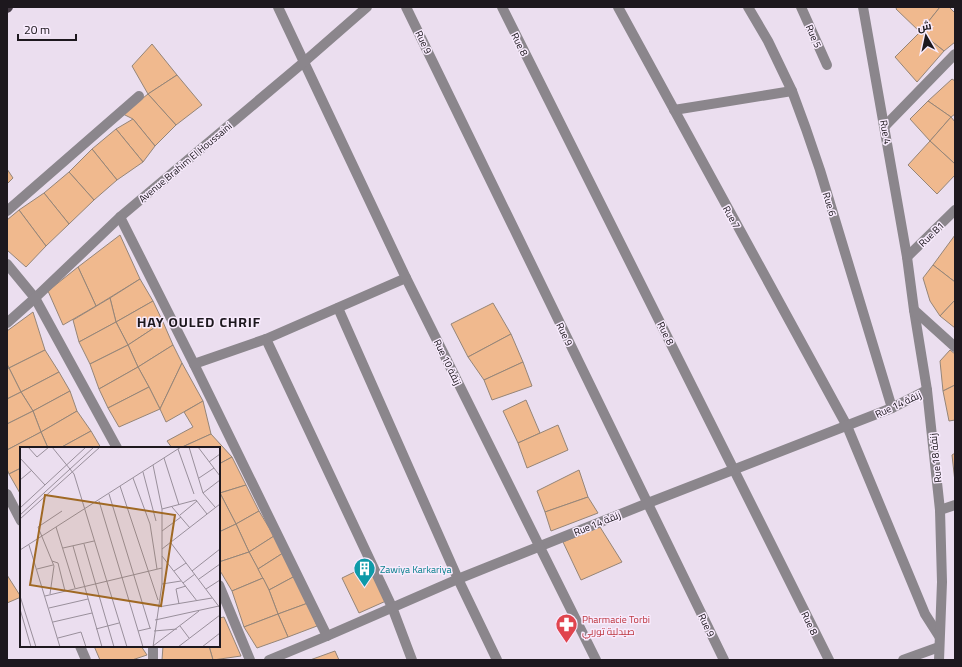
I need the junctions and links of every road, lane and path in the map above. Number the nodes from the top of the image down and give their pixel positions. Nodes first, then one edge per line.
1 (278, 7) edge
2 (367, 7) edge
3 (406, 7) edge
4 (502, 7) edge
5 (618, 7) edge
6 (748, 7) edge
7 (801, 7) edge
8 (863, 7) edge
9 (955, 54) edge
10 (304, 62) junction
11 (827, 65) dead end
12 (792, 91) junction
13 (139, 96) dead end
14 (674, 110) junction
15 (885, 126) junction
16 (955, 210) edge
17 (7, 211) edge
18 (120, 217) junction
19 (907, 257) junction
20 (7, 264) edge
21 (406, 278) junction
22 (35, 298) junction
23 (338, 308) junction
24 (914, 310) junction
25 (7, 323) edge
26 (266, 339) junction
27 (955, 347) edge
28 (194, 364) junction
29 (927, 390) junction
30 (892, 408) junction
31 (847, 426) junction
32 (116, 447) edge
33 (734, 470) junction
34 (7, 494) edge
35 (648, 503) junction
36 (955, 505) edge
37 (940, 510) junction
38 (20, 519) edge
39 (540, 547) junction
40 (458, 579) junction
41 (220, 587) edge
42 (392, 607) junction
43 (326, 636) junction
44 (939, 636) junction
45 (80, 647) edge
46 (153, 647) edge
47 (939, 647) junction
48 (86, 660) edge
49 (153, 660) edge
50 (250, 660) edge
51 (269, 660) edge
52 (412, 660) edge
53 (497, 660) edge
54 (596, 660) edge
55 (724, 660) edge
56 (829, 660) edge
57 (903, 660) edge
58 (939, 660) edge

1 - 10 street, Rue 10 زنقة
2 - 10 street, Avenue Brahim El Houssaini
3 - 35 street, Rue 9
4 - 33 street, Rue 8
5 - 14 street, Rue 7
6 - 12 street, Rue 6
7 - 11 street, Rue 5
8 - 15 street, Rue 4
9 - 15 street
10 - 18 street, Avenue Brahim El Houssaini
10 - 21 street, Rue 10 زنقة
12 - 14 street
12 - 30 street, Rue 6
13 - 17 street
14 - 31 street, Rue 7
15 - 19 street, Rue 4
16 - 19 street, Rue B1
18 - 22 street, Avenue Brahim El Houssaini
18 - 28 street
19 - 24 street, Rue 18 زنقة
20 - 22 street
21 - 23 street
21 - 39 street, Rue 10 زنقة
22 - 25 street, Avenue Brahim El Houssaini
22 - 32 street
23 - 26 street
23 - 40 street
24 - 27 street
24 - 29 street, Rue 18 زنقة
26 - 28 street
26 - 42 street
28 - 43 street
29 - 30 street, Rue 14 زنقة
29 - 37 street, Rue 18 زنقة
30 - 31 street, Rue 14 زنقة
31 - 33 street, Rue 14 زنقة
31 - 44 street, Rue 7
33 - 35 street, Rue 14 زنقة
33 - 56 street, Rue 8
34 - 38 street
35 - 39 street, Rue 14 زنقة
35 - 55 street, Rue 9
36 - 37 street
37 - 44 street, Rue 18 زنقة
39 - 40 street, Rue 14 زنقة
39 - 54 street, Rue 10 زنقة
40 - 42 street, Rue 14 زنقة
40 - 53 street
41 - 50 street
42 - 43 street, Rue 14 زنقة
42 - 52 street
43 - 51 street, Rue 14 زنقة
44 - 47 street, Rue 18 زنقة
45 - 48 street
46 - 49 street
47 - 57 street
47 - 58 street, Rue 18 زنقة

